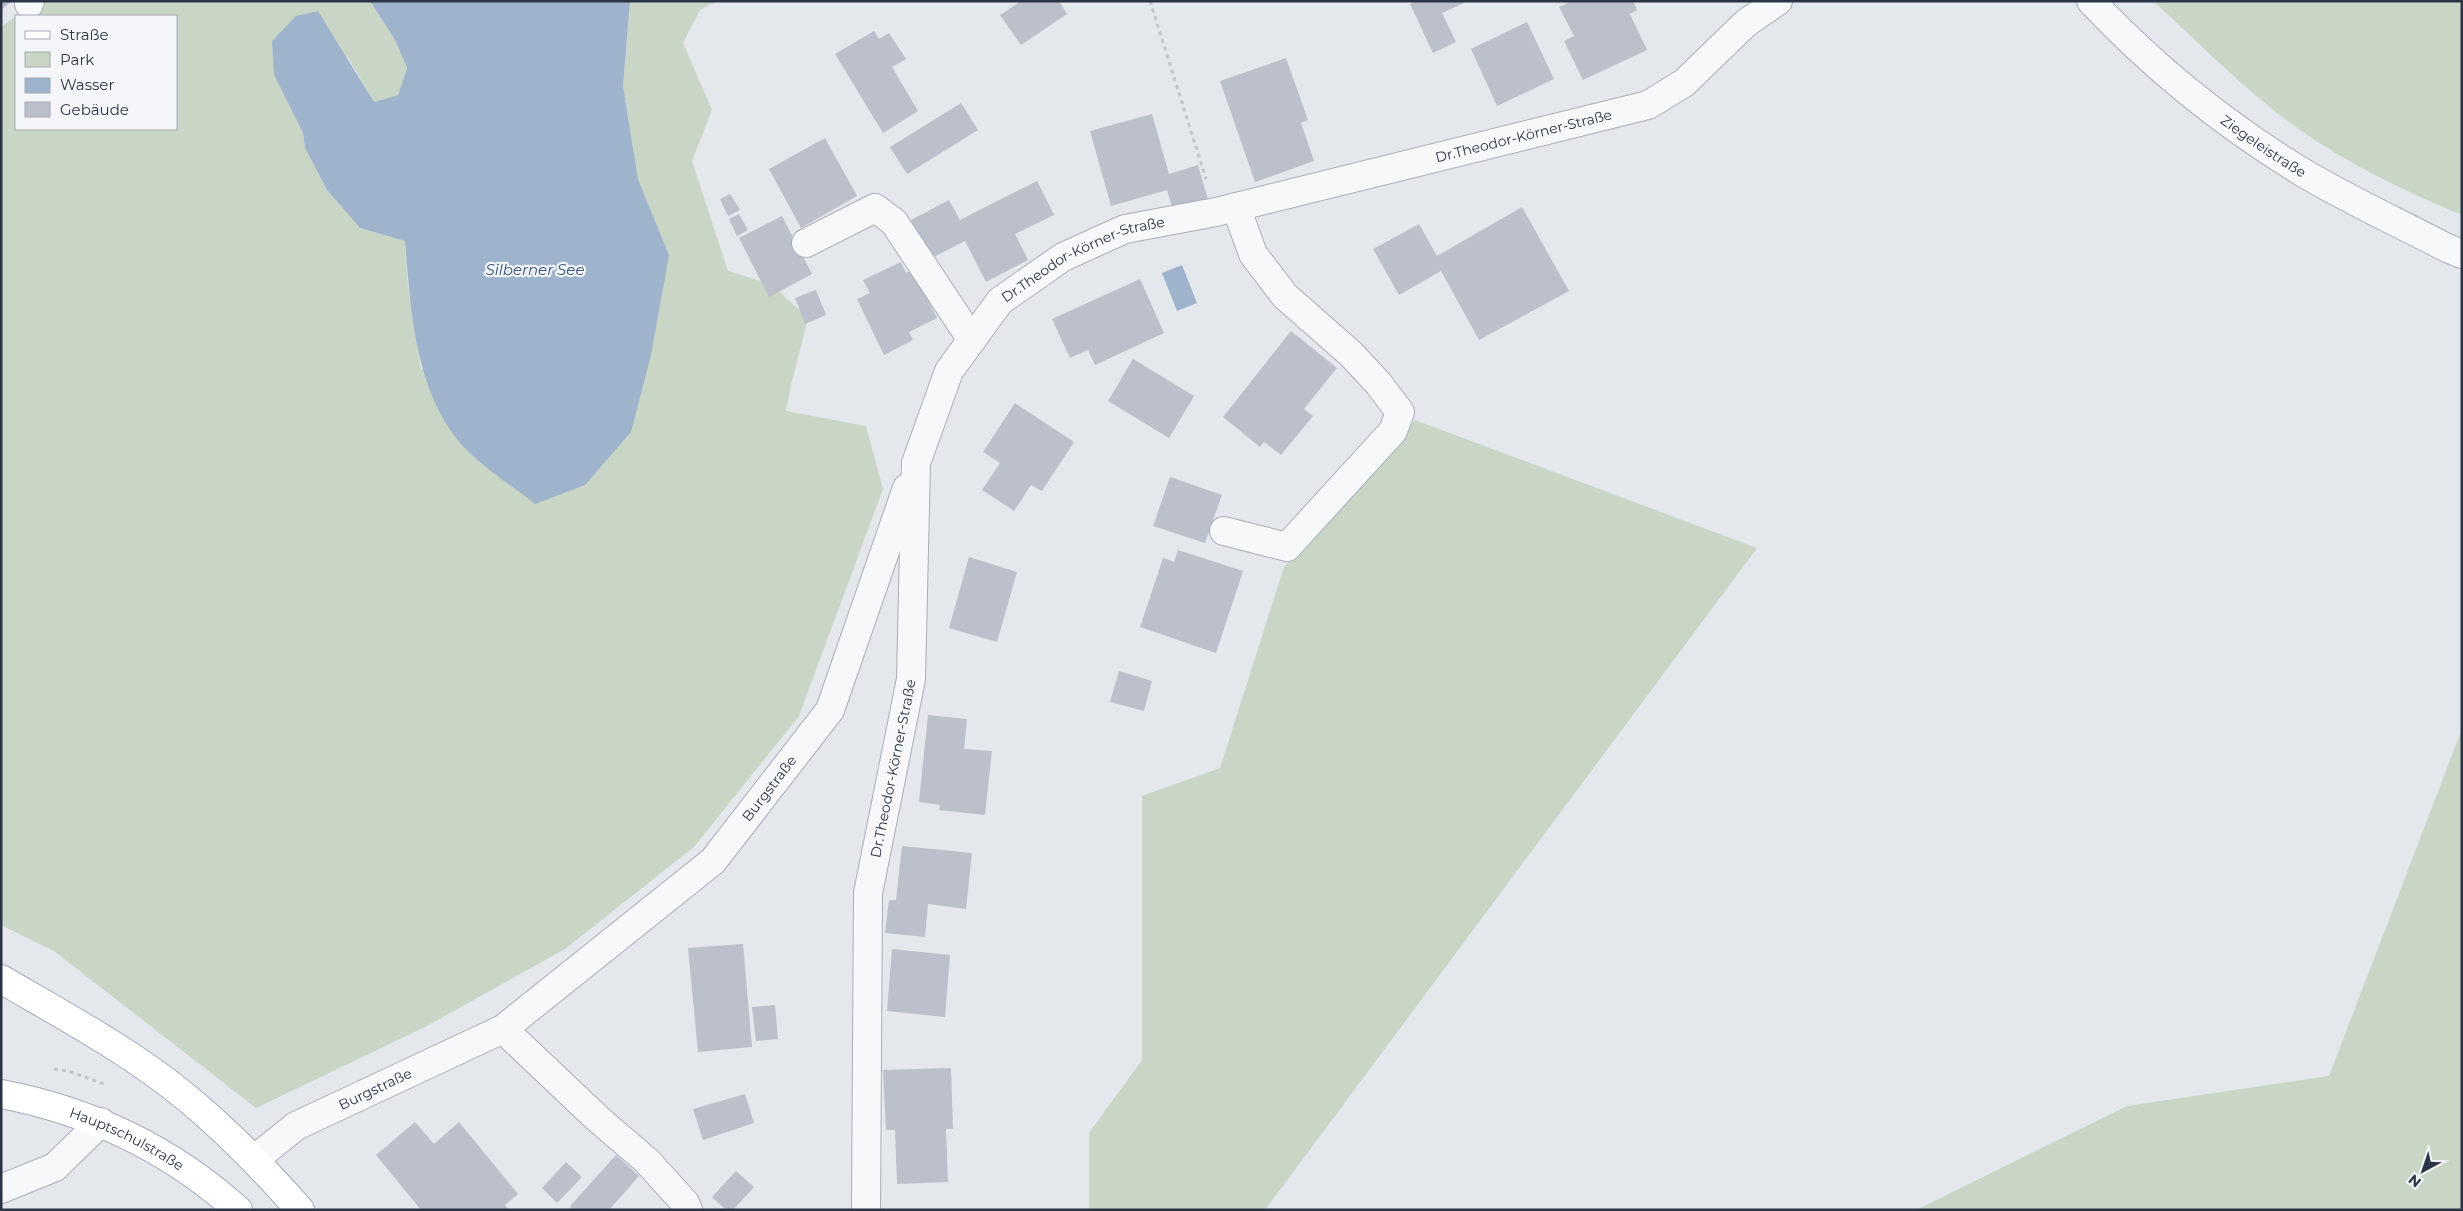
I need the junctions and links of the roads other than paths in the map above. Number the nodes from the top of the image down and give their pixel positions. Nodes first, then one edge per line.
1 (1778, 1) edge
2 (2091, 1) edge
3 (1226, 209) junction
4 (806, 243) dead end
5 (2462, 254) edge
6 (972, 340) junction
7 (916, 463) junction
8 (1224, 531) dead end
9 (1, 979) edge
10 (503, 1029) junction
11 (1, 1094) edge
12 (101, 1122) junction
13 (255, 1159) junction
14 (1, 1189) edge
15 (238, 1210) edge
16 (300, 1210) edge
17 (688, 1210) edge
18 (866, 1210) edge

1 - 3 street, Dr.Theodor-Körner-Straße
2 - 5 street, Ziegeleistraße
3 - 6 street, Dr.Theodor-Körner-Straße
3 - 8 street
4 - 6 street
6 - 7 street, Dr.Theodor-Körner-Straße
7 - 10 street, Burgstraße
7 - 18 street, Dr.Theodor-Körner-Straße
9 - 13 main road
10 - 13 street, Burgstraße
10 - 17 street
11 - 12 main road, Hauptschulstraße
12 - 14 street
12 - 15 main road, Hauptschulstraße
13 - 16 main road

